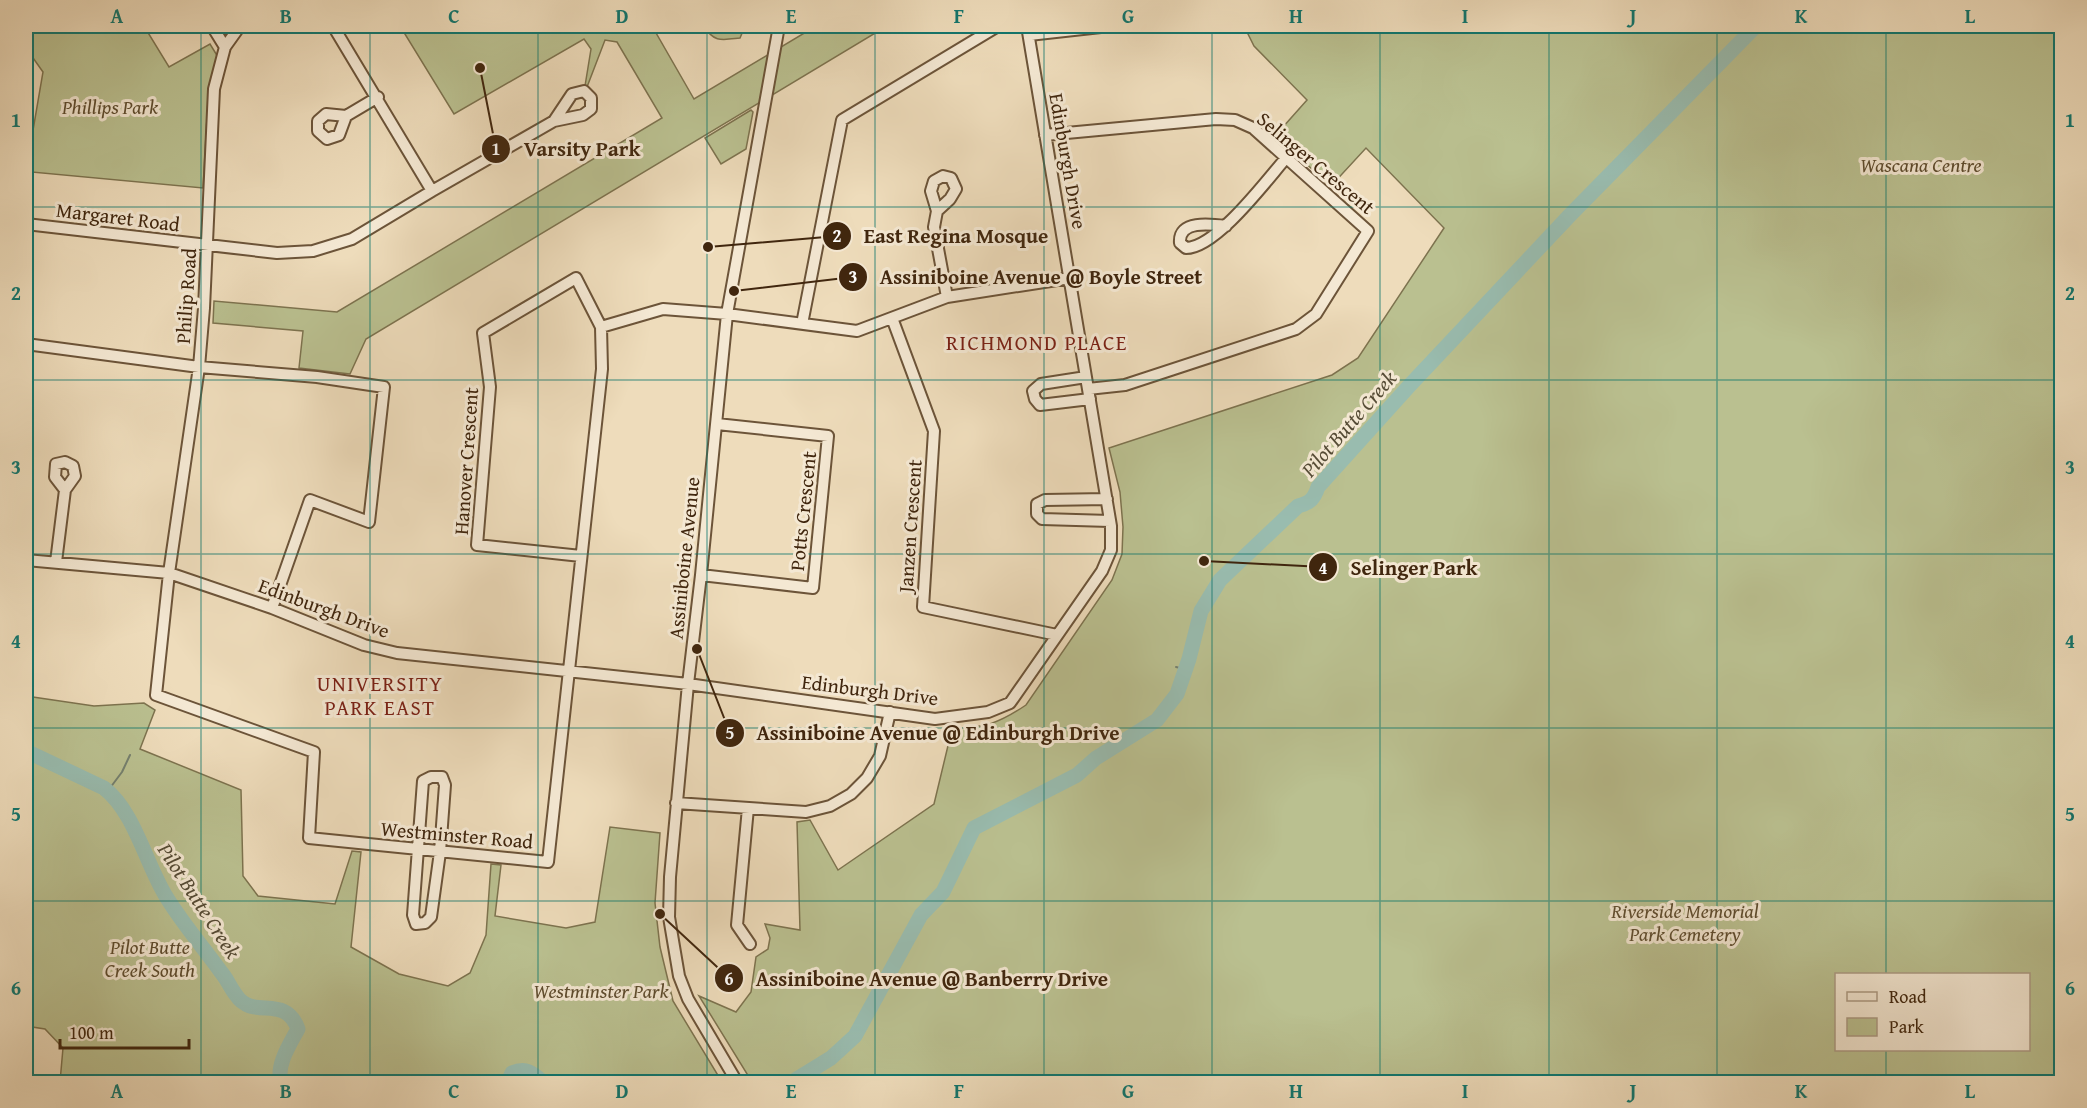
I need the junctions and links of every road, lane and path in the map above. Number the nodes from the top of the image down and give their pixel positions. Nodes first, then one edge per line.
1 (212, 26) edge
2 (240, 26) edge
3 (333, 26) edge
4 (778, 26) edge
5 (998, 26) edge
6 (1110, 26) edge
7 (1028, 30) edge
8 (225, 47) junction
9 (378, 97) junction
10 (346, 116) dead end
11 (554, 121) dead end
12 (1046, 135) junction
13 (1286, 158) junction
14 (432, 191) junction
15 (937, 211) dead end
16 (26, 224) edge
17 (1226, 226) dead end
18 (207, 246) junction
19 (1070, 278) junction
20 (947, 297) junction
21 (727, 314) junction
22 (892, 318) junction
23 (802, 324) junction
24 (601, 327) junction
25 (26, 344) edge
26 (199, 367) junction
27 (1086, 377) junction
28 (1089, 394) junction
29 (717, 424) junction
30 (64, 490) dead end
31 (1107, 499) junction
32 (1110, 521) junction
33 (581, 556) junction
34 (26, 560) edge
35 (56, 562) junction
36 (169, 573) junction
37 (701, 575) junction
38 (272, 608) junction
39 (1057, 635) junction
40 (569, 672) junction
41 (688, 684) junction
42 (890, 712) junction
43 (676, 803) junction
44 (748, 808) junction
45 (418, 849) junction
46 (440, 852) junction
47 (750, 944) dead end
48 (737, 1083) edge

1 - 8 street
2 - 8 street, Philip Road
3 - 9 street
4 - 21 street, Assiniboine Avenue
5 - 23 street
6 - 7 street
7 - 12 street, Edinburgh Drive
8 - 18 street, Philip Road
9 - 10 street
9 - 14 street
11 - 14 street, Margaret Road
12 - 13 street, Selinger Crescent
12 - 19 street, Edinburgh Drive
13 - 17 street
13 - 28 street, Selinger Crescent
14 - 18 street, Margaret Road
15 - 20 street
16 - 18 street, Margaret Road
18 - 26 street, Philip Road
19 - 20 street
19 - 27 street, Edinburgh Drive
20 - 22 street
21 - 23 street
21 - 24 street
21 - 29 street, Assiniboine Avenue
22 - 23 street
22 - 39 street, Janzen Crescent
24 - 33 street, Westminster Road
24 - 33 street, Hanover Crescent
25 - 26 street
26 - 36 street, Philip Road
26 - 38 street
27 - 28 street, Edinburgh Drive
27 - 28 street
28 - 31 street, Edinburgh Drive
29 - 37 street, Assiniboine Avenue
29 - 37 street, Potts Crescent
30 - 35 street
31 - 32 street, Edinburgh Drive
31 - 32 street
32 - 39 street, Edinburgh Drive
33 - 40 street, Westminster Road
34 - 35 street, Edinburgh Drive
35 - 36 street, Edinburgh Drive
36 - 38 street, Edinburgh Drive
36 - 45 street, Westminster Road
37 - 41 street, Assiniboine Avenue
38 - 40 street, Edinburgh Drive
39 - 42 street, Edinburgh Drive
40 - 41 street, Edinburgh Drive
40 - 46 street, Westminster Road
41 - 42 street, Edinburgh Drive
41 - 43 street, Assiniboine Avenue
42 - 44 street
43 - 44 street
43 - 48 street, Assiniboine Avenue
44 - 47 street
45 - 46 street, Westminster Road
45 - 46 street
45 - 46 street

